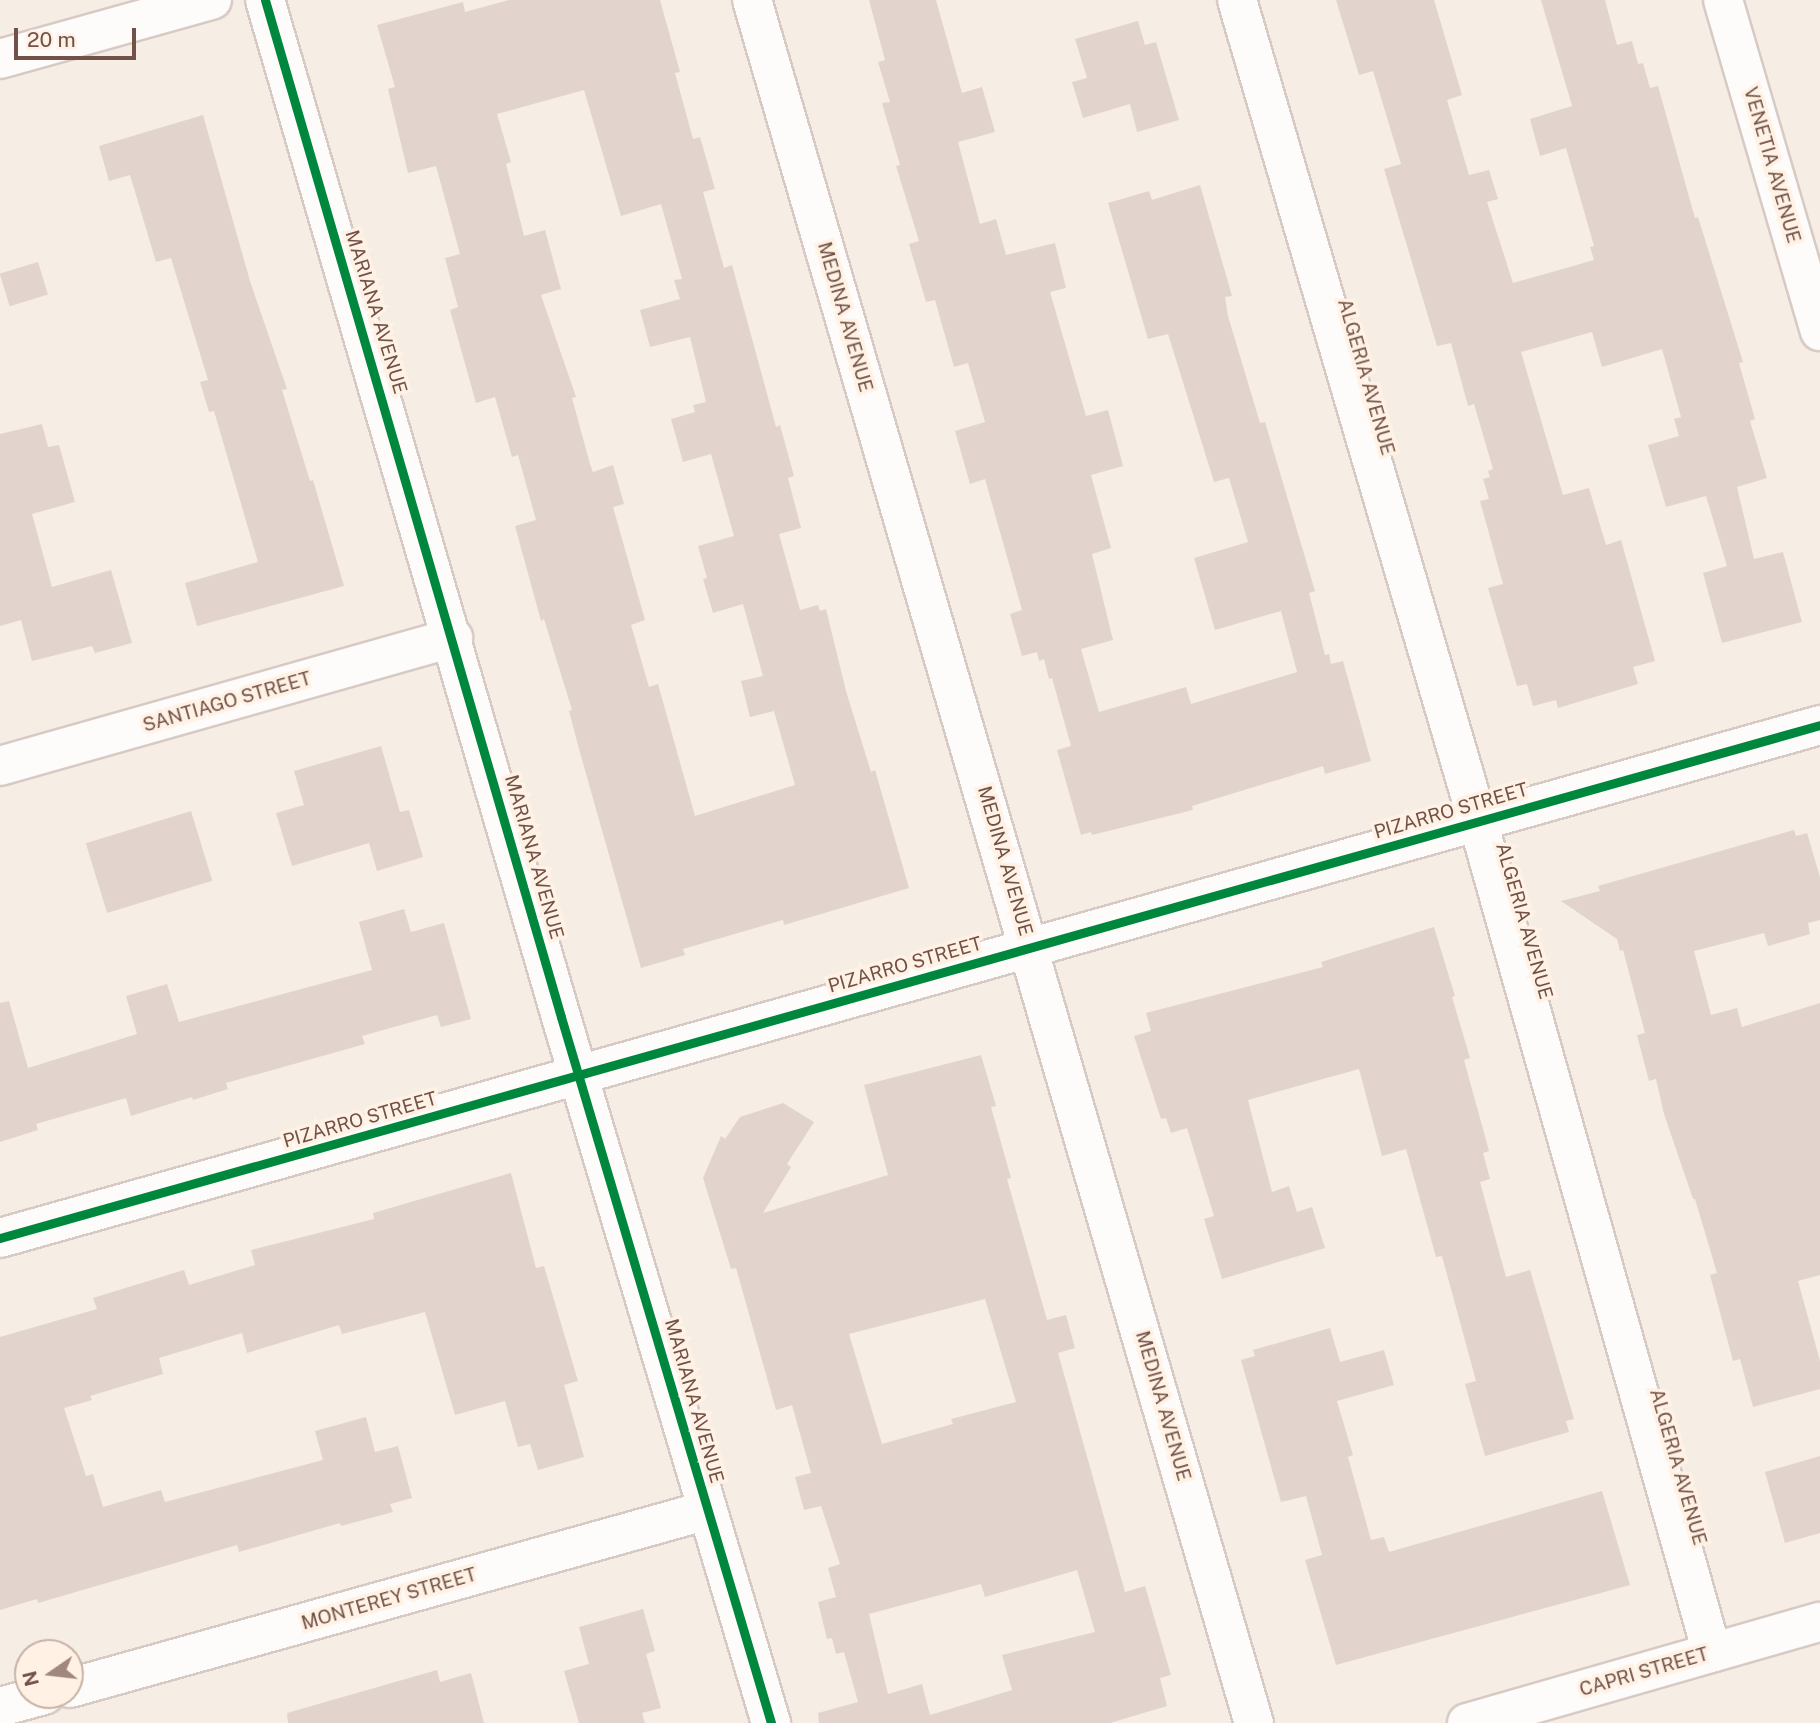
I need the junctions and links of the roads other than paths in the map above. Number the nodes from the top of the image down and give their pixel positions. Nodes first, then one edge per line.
1 (212, 0) edge
2 (265, 0) edge
3 (752, 0) edge
4 (1237, 0) edge
5 (1723, 0) edge
6 (0, 60) edge
7 (1820, 331) edge
8 (453, 638) junction
9 (1820, 725) edge
10 (0, 766) edge
11 (1478, 822) junction
12 (1030, 948) junction
13 (579, 1076) junction
14 (0, 1238) edge
15 (708, 1510) junction
16 (1820, 1622) edge
17 (1712, 1653) junction
18 (84, 1684) edge
19 (771, 1723) edge
20 (1254, 1723) edge
21 (1467, 1723) edge

1 - 6 street
2 - 8 street, MARIANA AVENUE
3 - 12 street, MEDINA AVENUE
4 - 11 street, ALGERIA AVENUE
5 - 7 street, VENETIA AVENUE
8 - 10 street, SANTIAGO STREET
8 - 13 street, MARIANA AVENUE
9 - 11 street, PIZARRO STREET
11 - 12 street, PIZARRO STREET
11 - 17 street, ALGERIA AVENUE
12 - 13 street, PIZARRO STREET
12 - 20 street, MEDINA AVENUE
13 - 14 street, PIZARRO STREET
13 - 15 street, MARIANA AVENUE
15 - 18 street, MONTEREY STREET
15 - 19 street, MARIANA AVENUE
16 - 17 street, CAPRI STREET
17 - 21 street, CAPRI STREET

